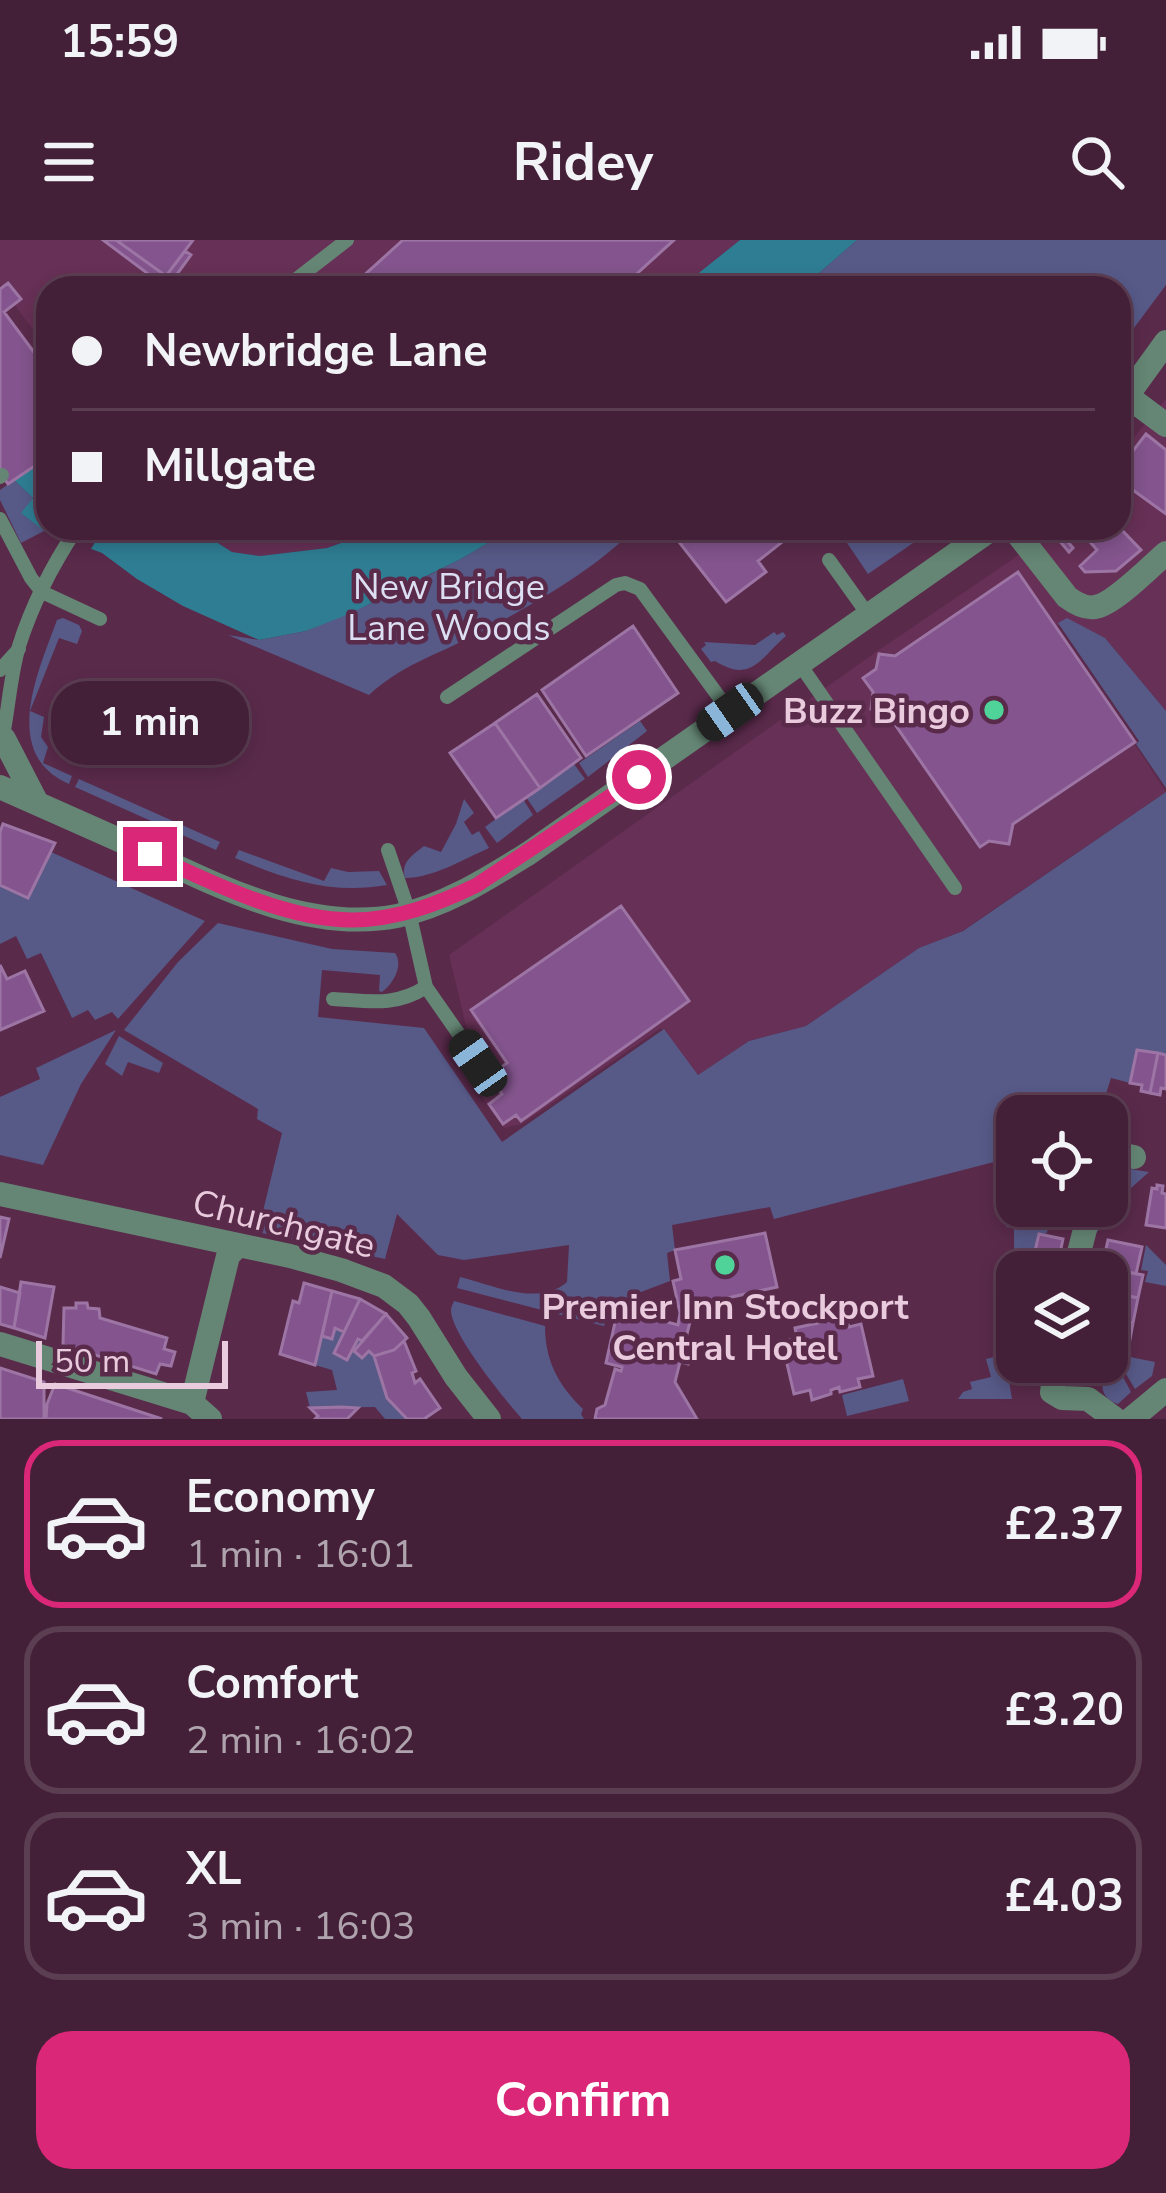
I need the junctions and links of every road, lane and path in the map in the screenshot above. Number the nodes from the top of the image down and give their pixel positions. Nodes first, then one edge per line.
1 (347, 240) edge
2 (304, 276) edge
3 (1166, 342) edge
4 (1131, 391) edge
5 (1131, 406) edge
6 (1166, 425) edge
7 (0, 519) edge
8 (69, 540) edge
9 (977, 540) edge
10 (1022, 540) edge
11 (1166, 554) edge
12 (829, 560) dead end
13 (41, 592) junction
14 (868, 616) junction
15 (100, 619) dead end
16 (19, 649) junction
17 (800, 663) junction
18 (0, 670) edge
19 (447, 697) dead end
20 (730, 712) junction
21 (2, 736) edge
22 (0, 787) edge
23 (37, 803) junction
24 (388, 850) dead end
25 (955, 888) dead end
26 (409, 912) junction
27 (426, 987) junction
28 (333, 999) dead end
29 (478, 1063) dead end
30 (1128, 1156) edge
31 (1134, 1157) dead end
32 (0, 1194) edge
33 (238, 1245) junction
34 (0, 1344) edge
35 (1053, 1383) edge
36 (1166, 1390) edge
37 (201, 1411) edge
38 (489, 1419) edge
39 (1114, 1419) edge
40 (1131, 1419) edge

1 - 2 lane
3 - 4 street
5 - 6 street
7 - 13 lane
8 - 13 lane
9 - 14 street
10 - 11 street
12 - 14 lane
13 - 15 lane
13 - 16 lane
14 - 17 street
16 - 18 lane
16 - 21 lane
17 - 20 street
17 - 25 lane
19 - 20 lane
20 - 26 street
21 - 23 street
22 - 23 street
23 - 26 street
24 - 26 lane
26 - 27 lane
27 - 28 lane
27 - 29 lane
30 - 31 street
32 - 33 street, Churchgate
33 - 37 street
33 - 38 street, Churchgate
34 - 37 street
35 - 39 street
36 - 40 street

